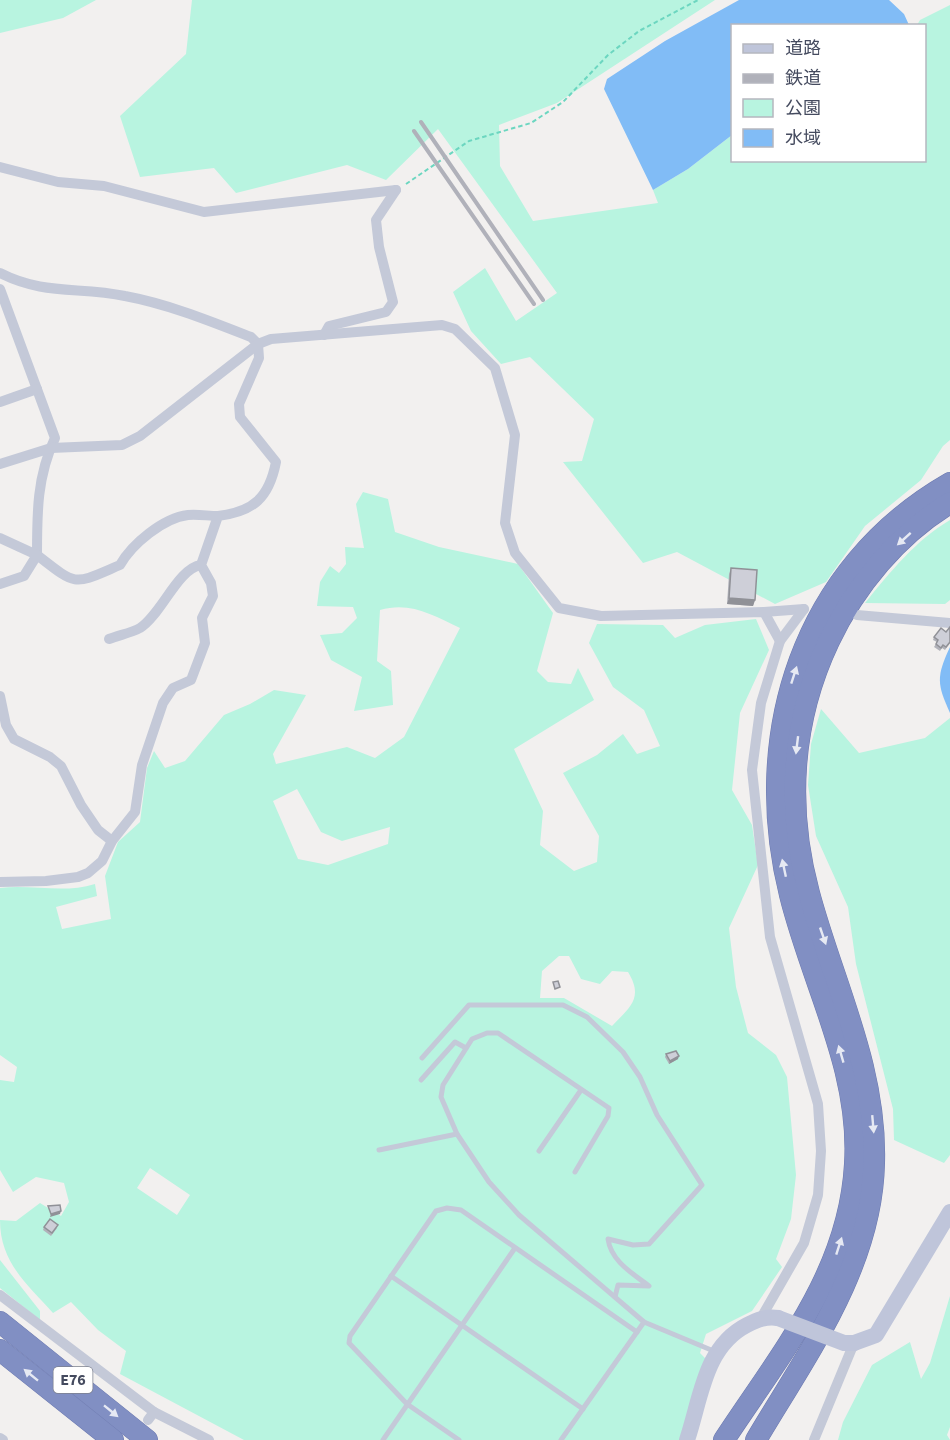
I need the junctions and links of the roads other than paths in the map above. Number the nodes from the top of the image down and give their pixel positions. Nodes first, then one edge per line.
1 (0, 167) edge
2 (0, 273) edge
3 (0, 289) edge
4 (324, 335) junction
5 (258, 344) junction
6 (37, 389) junction
7 (0, 402) edge
8 (51, 448) junction
9 (0, 465) edge
10 (950, 483) edge
11 (950, 503) edge
12 (218, 516) junction
13 (0, 538) edge
14 (37, 555) junction
15 (201, 565) junction
16 (0, 584) edge
17 (764, 612) junction
18 (857, 615) dead end
19 (950, 623) edge
20 (109, 639) dead end
21 (780, 641) junction
22 (0, 696) edge
23 (112, 841) junction
24 (0, 882) edge
25 (466, 1048) junction
26 (422, 1058) dead end
27 (421, 1080) dead end
28 (581, 1090) junction
29 (458, 1134) junction
30 (379, 1150) dead end
31 (539, 1151) dead end
32 (575, 1172) dead end
33 (950, 1212) edge
34 (515, 1248) junction
35 (830, 1271) junction
36 (391, 1276) junction
37 (0, 1295) edge
38 (615, 1297) junction
39 (769, 1318) junction
40 (0, 1322) edge
41 (644, 1322) junction
42 (461, 1324) junction
43 (636, 1332) junction
44 (813, 1343) junction
45 (854, 1343) junction
46 (0, 1350) edge
47 (716, 1352) junction
48 (62, 1400) junction
49 (407, 1404) junction
50 (583, 1409) junction
51 (148, 1430) edge
52 (104, 1440) edge
53 (113, 1440) edge
54 (209, 1440) edge
55 (383, 1440) edge
56 (459, 1440) edge
57 (561, 1440) edge
58 (687, 1440) edge
59 (724, 1440) edge
60 (739, 1440) edge
61 (756, 1440) edge
62 (761, 1440) edge
63 (814, 1440) edge

1 - 4 street
2 - 5 street
3 - 6 street
4 - 5 street
4 - 17 street
5 - 8 street
5 - 12 street
6 - 7 street
6 - 8 street
8 - 9 street
8 - 14 street
35 -> 10 highway
11 -> 44 highway
12 - 14 street
12 - 15 street
13 - 14 street
14 - 16 street
15 - 20 street
15 - 23 street
17 - 21 street
17 - 21 street
18 - 19 street
21 - 39 street
22 - 23 street
23 - 24 street
25 - 27 lane
25 - 28 lane
25 - 29 lane
26 - 38 lane
28 - 31 lane
28 - 32 lane
29 - 30 lane
29 - 38 lane
33 - 45 street
34 - 36 lane
34 - 42 lane
34 - 43 lane
35 - 59 highway
35 - 60 highway
36 - 42 lane
36 - 49 lane
37 - 51 street
38 - 41 lane
39 - 45 street, bridge
39 - 47 street
40 -> 51 highway, E76
41 - 43 lane
41 - 47 lane
42 - 49 lane
42 - 50 lane
43 - 50 lane
44 - 61 highway
44 - 62 highway
45 - 63 street
48 -> 46 highway, E76
47 - 58 street
48 - 52 highway
48 - 53 highway, E76
49 - 55 lane
49 - 56 lane
50 - 57 lane
51 - 54 street

